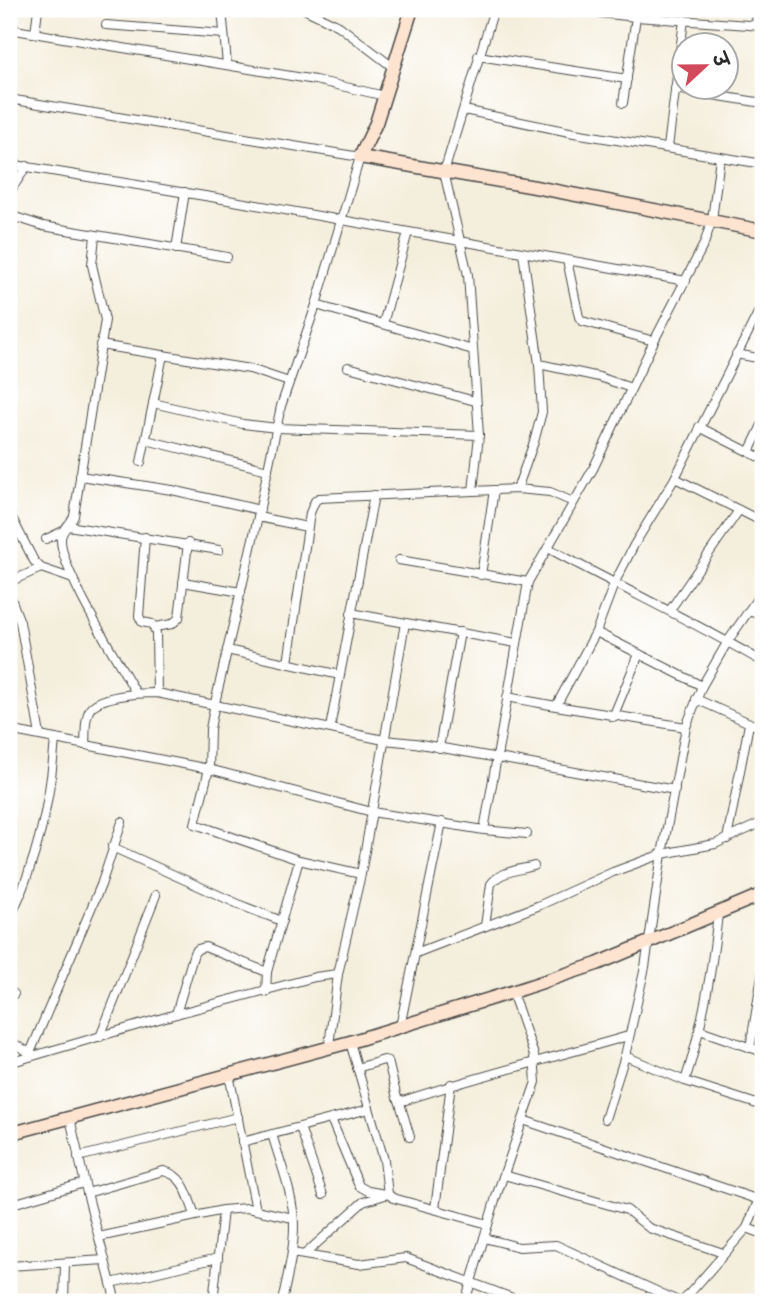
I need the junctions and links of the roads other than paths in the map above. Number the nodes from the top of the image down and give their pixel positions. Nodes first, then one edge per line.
1 (38, 9) edge
2 (222, 9) edge
3 (304, 9) edge
4 (494, 9) edge
5 (562, 9) edge
6 (757, 9) edge
7 (410, 10) edge
8 (636, 17) junction
9 (684, 20) junction
10 (106, 24) dead end
11 (760, 26) edge
12 (9, 29) edge
13 (682, 32) edge
14 (36, 33) junction
15 (224, 34) junction
16 (478, 56) junction
17 (227, 65) junction
18 (394, 68) junction
19 (627, 79) junction
20 (385, 96) junction
21 (9, 99) edge
22 (740, 99) edge
23 (673, 102) edge
24 (623, 103) dead end
25 (763, 103) edge
26 (464, 110) junction
27 (668, 147) junction
28 (360, 157) junction
29 (719, 157) junction
30 (9, 163) edge
31 (763, 164) edge
32 (27, 166) junction
33 (444, 172) junction
34 (186, 192) junction
35 (9, 194) edge
36 (9, 215) edge
37 (342, 220) junction
38 (712, 220) junction
39 (763, 231) edge
40 (408, 232) junction
41 (95, 236) junction
42 (461, 242) junction
43 (176, 249) junction
44 (523, 253) junction
45 (227, 257) dead end
46 (567, 260) junction
47 (686, 281) junction
48 (763, 303) edge
49 (316, 305) junction
50 (383, 324) junction
51 (654, 341) junction
52 (100, 345) junction
53 (473, 350) junction
54 (163, 355) junction
55 (736, 355) junction
56 (763, 359) edge
57 (539, 365) junction
58 (348, 367) dead end
59 (289, 382) junction
60 (631, 387) junction
61 (475, 401) junction
62 (153, 403) junction
63 (763, 423) edge
64 (699, 427) junction
65 (277, 428) junction
66 (479, 435) junction
67 (146, 440) junction
68 (749, 452) junction
69 (763, 459) edge
70 (141, 462) dead end
71 (268, 470) junction
72 (80, 476) junction
73 (674, 478) junction
74 (517, 489) junction
75 (494, 490) junction
76 (473, 491) junction
77 (374, 495) junction
78 (573, 502) junction
79 (739, 510) junction
80 (9, 512) edge
81 (259, 514) junction
82 (763, 522) edge
83 (307, 527) junction
84 (65, 528) junction
85 (145, 537) junction
86 (46, 538) dead end
87 (188, 543) junction
88 (548, 548) junction
89 (219, 550) dead end
90 (399, 560) dead end
91 (41, 568) junction
92 (481, 575) junction
93 (72, 579) junction
94 (9, 582) edge
95 (183, 582) junction
96 (528, 582) junction
97 (614, 584) junction
98 (763, 590) edge
99 (241, 592) junction
100 (9, 593) edge
101 (670, 610) junction
102 (749, 611) junction
103 (351, 613) junction
104 (763, 616) edge
105 (405, 623) junction
106 (155, 627) junction
107 (460, 632) junction
108 (596, 632) junction
109 (728, 641) junction
110 (516, 643) junction
111 (227, 650) junction
112 (639, 654) junction
113 (763, 662) edge
114 (288, 663) junction
115 (340, 675) junction
116 (702, 686) junction
117 (136, 692) junction
118 (157, 693) junction
119 (508, 697) junction
120 (696, 699) junction
121 (215, 704) junction
122 (556, 706) junction
123 (613, 717) junction
124 (749, 724) junction
125 (686, 727) junction
126 (330, 728) junction
127 (763, 729) edge
128 (9, 730) edge
129 (40, 735) junction
130 (55, 738) junction
131 (384, 740) junction
132 (85, 744) junction
133 (439, 748) junction
134 (498, 758) junction
135 (209, 769) junction
136 (675, 790) junction
137 (372, 812) junction
138 (122, 822) dead end
139 (442, 822) junction
140 (763, 822) edge
141 (484, 830) junction
142 (527, 834) dead end
143 (727, 839) junction
144 (112, 846) junction
145 (662, 854) junction
146 (299, 860) junction
147 (534, 866) dead end
148 (361, 874) junction
149 (9, 886) edge
150 (21, 894) junction
151 (763, 894) edge
152 (156, 895) dead end
153 (718, 914) junction
154 (9, 921) edge
155 (282, 921) junction
156 (485, 926) junction
157 (648, 943) junction
158 (415, 953) junction
159 (763, 970) edge
160 (267, 972) junction
161 (338, 974) junction
162 (762, 987) edge
163 (266, 992) junction
164 (512, 992) junction
165 (176, 1014) junction
166 (400, 1027) junction
167 (701, 1030) junction
168 (628, 1036) junction
169 (100, 1037) junction
170 (9, 1041) edge
171 (350, 1042) junction
172 (329, 1046) junction
173 (750, 1048) junction
174 (763, 1052) edge
175 (32, 1054) junction
176 (625, 1056) junction
177 (9, 1063) edge
178 (536, 1063) junction
179 (357, 1068) junction
180 (229, 1074) junction
181 (685, 1081) junction
182 (451, 1084) junction
183 (399, 1100) junction
184 (763, 1106) edge
185 (369, 1108) junction
186 (238, 1117) junction
187 (70, 1118) junction
188 (331, 1119) junction
189 (605, 1119) dead end
190 (523, 1120) junction
191 (300, 1127) junction
192 (9, 1134) edge
193 (272, 1134) junction
194 (410, 1137) dead end
195 (242, 1142) junction
196 (78, 1157) junction
197 (504, 1175) junction
198 (84, 1183) junction
199 (763, 1189) edge
200 (87, 1193) junction
201 (388, 1194) junction
202 (323, 1195) dead end
203 (759, 1200) junction
204 (9, 1205) edge
205 (435, 1209) junction
206 (223, 1210) junction
207 (256, 1210) junction
208 (195, 1216) junction
209 (293, 1218) junction
210 (488, 1224) junction
211 (747, 1228) junction
212 (763, 1234) edge
213 (99, 1237) junction
214 (484, 1238) junction
215 (292, 1253) junction
216 (723, 1253) junction
217 (305, 1254) junction
218 (218, 1258) junction
219 (105, 1260) junction
220 (65, 1263) junction
221 (9, 1266) edge
222 (470, 1282) junction
223 (111, 1283) junction
224 (64, 1302) edge
225 (116, 1302) edge
226 (213, 1302) edge
227 (282, 1302) edge
228 (465, 1302) edge
229 (523, 1302) edge
230 (681, 1302) edge

1 - 14 street
2 - 15 street
3 - 18 street
4 - 16 street
5 - 8 street
6 - 11 street
7 - 18 street
8 - 9 street
8 - 19 street
9 - 11 street
9 - 13 street
10 - 15 street
12 - 14 street
14 - 17 street
15 - 17 street
16 - 19 street
16 - 26 street
17 - 20 street
18 - 20 street
19 - 24 street
20 - 28 street
21 - 28 street
22 - 25 street
23 - 27 street
26 - 27 street
26 - 33 street
27 - 29 street
28 - 33 street
28 - 37 street
29 - 31 street
29 - 38 street
30 - 32 street
32 - 34 street
32 - 35 street
33 - 38 street
33 - 42 street
34 - 37 street
34 - 43 street
36 - 41 street
37 - 40 street
37 - 49 street
38 - 39 street
38 - 47 street
40 - 42 street
40 - 50 street
41 - 43 street
41 - 52 street
42 - 44 street
42 - 53 street
43 - 45 street
44 - 46 street
44 - 57 street
46 - 47 street
46 - 51 street
47 - 51 street
48 - 55 street
49 - 50 street
49 - 59 street
50 - 53 street
51 - 60 street
52 - 54 street
52 - 72 street
53 - 61 street
54 - 59 street
54 - 62 street
55 - 56 street
55 - 64 street
57 - 60 street
57 - 74 street
58 - 61 street
59 - 65 street
60 - 78 street
61 - 66 street
62 - 65 street
62 - 67 street
63 - 68 street
64 - 68 street
64 - 73 street
65 - 66 street
65 - 71 street
66 - 76 street
67 - 70 street
67 - 71 street
68 - 69 street
71 - 81 street
72 - 81 street
72 - 84 street
73 - 79 street
73 - 97 street
74 - 75 street
74 - 78 street
75 - 76 street
75 - 92 street
76 - 77 street
77 - 83 street
77 - 103 street
78 - 88 street
79 - 82 street
79 - 101 street
80 - 91 street
81 - 83 street
81 - 99 street
83 - 114 street
84 - 85 street
84 - 86 street
84 - 93 street
85 - 87 street
85 - 106 street
87 - 89 street
87 - 95 street
88 - 96 street
88 - 97 street
90 - 92 street
91 - 93 street
91 - 94 street
92 - 96 street
93 - 117 street
95 - 99 street
95 - 106 street
96 - 110 street
97 - 101 street
97 - 108 street
98 - 102 street
99 - 111 street
100 - 129 street
101 - 109 street
102 - 104 street
102 - 109 street
103 - 105 street
103 - 115 street
105 - 107 street
105 - 131 street
106 - 118 street
107 - 110 street
107 - 133 street
108 - 112 street
108 - 122 street
109 - 113 street
109 - 116 street
110 - 119 street
111 - 114 street
111 - 121 street
112 - 116 street
112 - 123 street
114 - 115 street
115 - 126 street
116 - 120 street
117 - 118 street
117 - 132 street
118 - 121 street
119 - 122 street
119 - 134 street
120 - 124 street
120 - 125 street
121 - 126 street
121 - 135 street
122 - 123 street
123 - 125 street
124 - 127 street
124 - 143 street
125 - 136 street
126 - 131 street
128 - 129 street
129 - 130 street
130 - 132 street
130 - 150 street
131 - 133 street
131 - 137 street
132 - 135 street
133 - 134 street
134 - 136 street
134 - 141 street
135 - 137 street
135 - 146 street
136 - 145 street
137 - 139 street
137 - 148 street
138 - 144 street
139 - 141 street
139 - 158 street
140 - 143 street
141 - 142 street
143 - 145 street
144 - 155 street
144 - 175 street
145 - 156 street
145 - 157 street
146 - 148 street
146 - 155 street
147 - 156 street
148 - 161 street
149 - 150 street
150 - 154 street
151 - 153 street
152 - 169 street
153 - 157 street
153 - 167 street
155 - 160 street
156 - 158 street
157 - 164 street
157 - 168 street
158 - 166 street
159 - 162 street
160 - 163 street
160 - 165 street
161 - 163 street
161 - 172 street
162 - 173 street
163 - 165 street
164 - 166 street
164 - 178 street
165 - 169 street
166 - 171 street
167 - 173 street
167 - 181 street
168 - 176 street
168 - 178 street
169 - 175 street
170 - 175 street
171 - 172 street
171 - 179 street
172 - 180 street
173 - 174 street
175 - 177 street
176 - 181 street
176 - 189 street
178 - 182 street
178 - 190 street
179 - 183 street
179 - 185 street
180 - 186 street
180 - 187 street
181 - 184 street
182 - 183 street
182 - 205 street
183 - 194 street
185 - 188 street
185 - 201 street
186 - 195 street
186 - 196 street
187 - 192 street
187 - 196 street
188 - 191 street
188 - 201 street
190 - 197 street
190 - 203 street
191 - 193 street
191 - 202 street
193 - 195 street
193 - 209 street
195 - 207 street
196 - 198 street
197 - 210 street
197 - 216 street
198 - 200 street
198 - 204 street
199 - 203 street
200 - 208 street
200 - 213 street
201 - 205 street
201 - 217 street
203 - 211 street
205 - 210 street
206 - 207 street
206 - 208 street
206 - 218 street
207 - 209 street
208 - 213 street
209 - 215 street
210 - 214 street
211 - 212 street
211 - 216 street
213 - 219 street
214 - 222 street
214 - 230 street
215 - 217 street
215 - 227 street
216 - 230 street
217 - 222 street
218 - 223 street
218 - 226 street
219 - 220 street
219 - 223 street
220 - 221 street
220 - 224 street
222 - 228 street
222 - 229 street
223 - 225 street

